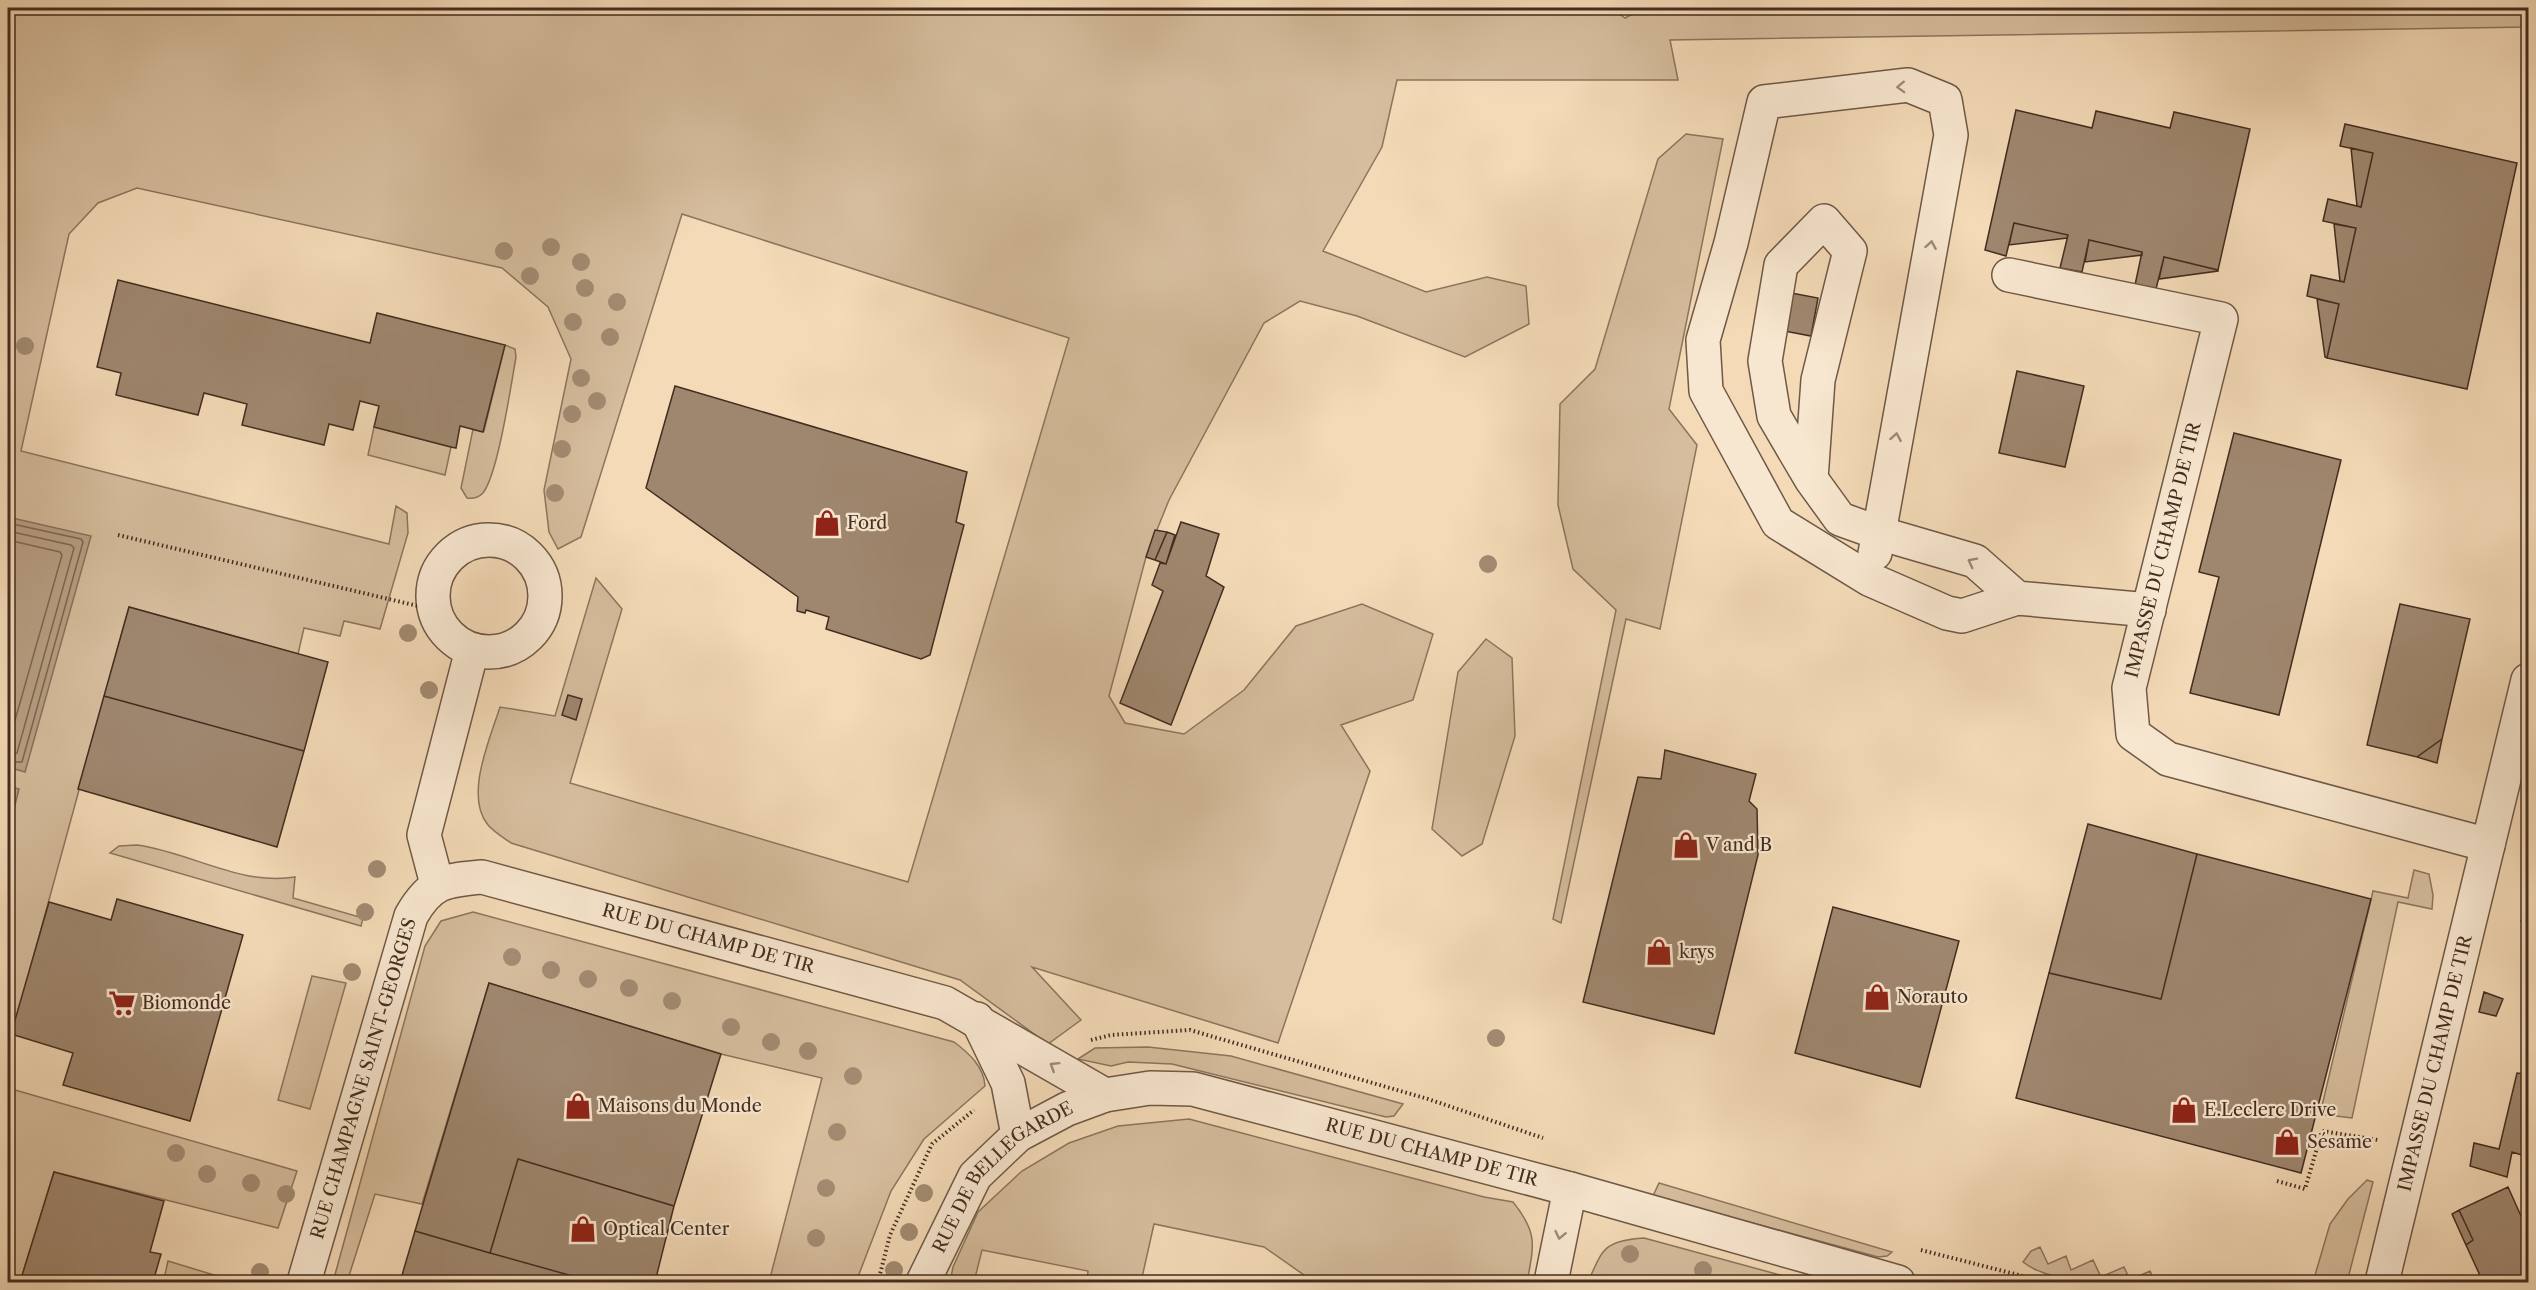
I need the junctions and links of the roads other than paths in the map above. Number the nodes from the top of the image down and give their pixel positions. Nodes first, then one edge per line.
1 (2009, 275) dead end
2 (1811, 479) junction
3 (1879, 533) junction
4 (1869, 579) junction
5 (2017, 598) junction
6 (2149, 610) junction
7 (472, 650) junction
8 (2529, 680) edge
9 (2521, 739) edge
10 (2488, 845) junction
11 (436, 884) junction
12 (977, 1019) junction
13 (1105, 1095) junction
14 (1018, 1135) junction
15 (1570, 1188) junction
16 (304, 1282) edge
17 (923, 1282) edge
18 (1551, 1282) edge
19 (1898, 1282) edge
20 (2382, 1282) edge

1 - 6 street, IMPASSE DU CHAMP DE TIR
2 - 2 street
2 - 3 street
3 - 4 street
3 -> 4 street
5 -> 3 street
4 - 5 street
5 - 6 street
6 - 10 street, IMPASSE DU CHAMP DE TIR
7 - 7 street
7 - 11 street
8 - 9 street, IMPASSE DU CHAMP DE TIR
9 - 10 street, IMPASSE DU CHAMP DE TIR
10 - 20 street, IMPASSE DU CHAMP DE TIR
11 - 12 street, RUE DU CHAMP DE TIR
11 - 16 street, RUE CHAMPAGNE SAINT-GEORGES
13 -> 12 street, RUE DU CHAMP DE TIR
12 - 14 street
13 - 14 street, RUE DE BELLEGARDE
13 - 15 street, RUE DU CHAMP DE TIR
14 - 17 street, RUE DE BELLEGARDE
15 -> 18 street
15 - 19 street, RUE DU CHAMP DE TIR

